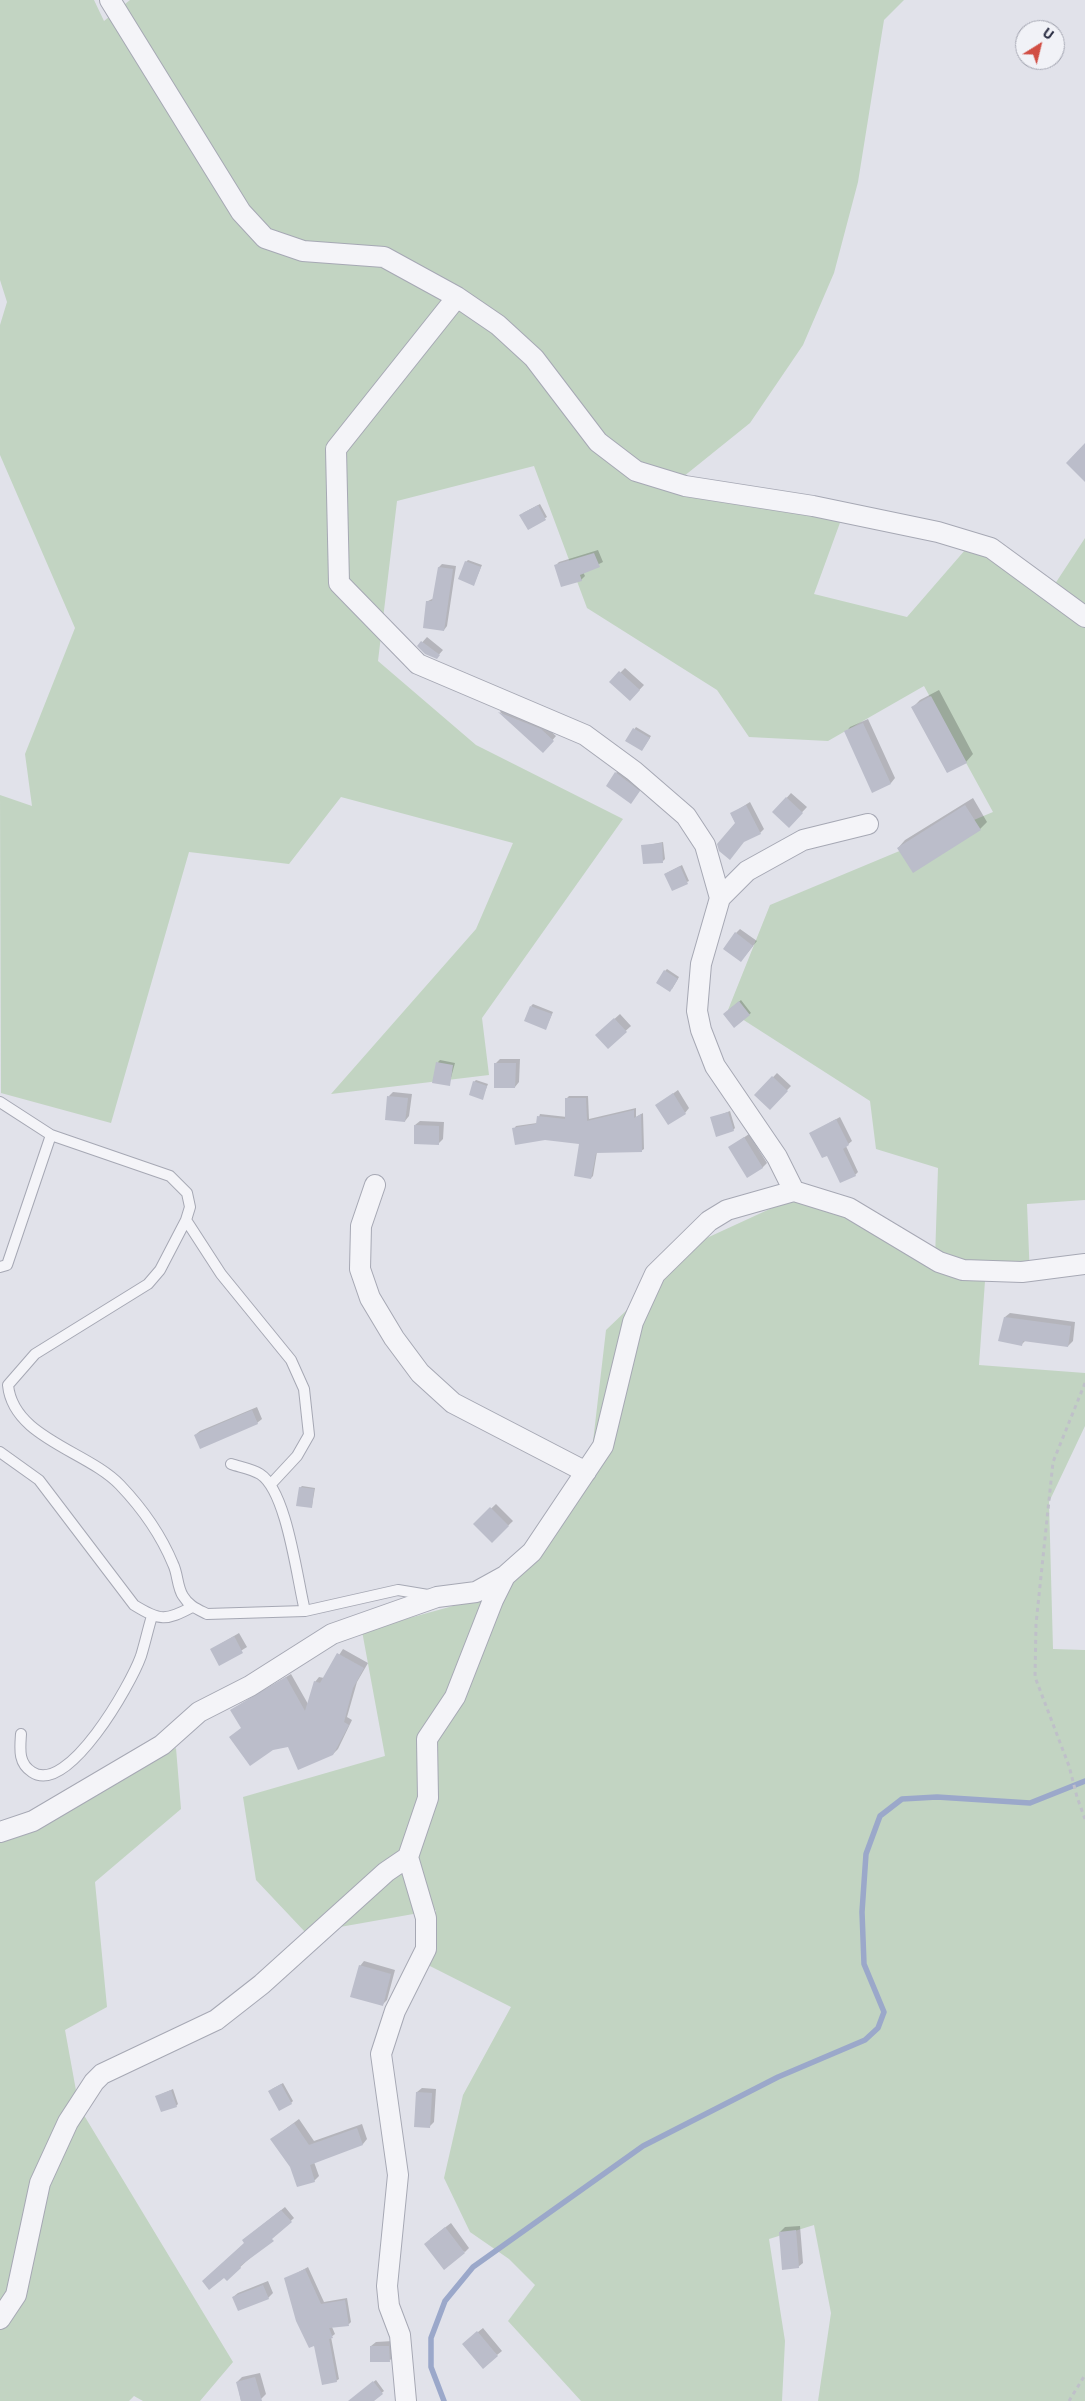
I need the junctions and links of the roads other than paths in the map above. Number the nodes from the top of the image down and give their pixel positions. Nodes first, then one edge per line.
1 (110, 0) edge
2 (457, 297) junction
3 (1085, 617) edge
4 (868, 824) dead end
5 (720, 898) junction
6 (0, 1102) edge
7 (51, 1135) junction
8 (375, 1186) dead end
9 (794, 1191) junction
10 (186, 1220) junction
11 (1085, 1264) edge
12 (0, 1267) edge
13 (0, 1452) edge
14 (231, 1464) dead end
15 (586, 1472) junction
16 (271, 1484) junction
17 (505, 1576) junction
18 (437, 1597) junction
19 (192, 1607) junction
20 (305, 1611) junction
21 (152, 1616) junction
22 (21, 1734) dead end
23 (0, 1832) edge
24 (408, 1857) junction
25 (0, 2319) edge
26 (406, 2401) edge

1 - 2 street
2 - 3 street
2 - 5 street
4 - 5 street
5 - 9 street
6 - 7 lane
7 - 10 lane
7 - 12 lane
8 - 15 street
9 - 11 street
9 - 15 street
10 - 16 lane
10 - 19 lane
13 - 21 lane
14 - 16 lane
15 - 17 street
16 - 20 lane
17 - 18 street
17 - 24 street
18 - 20 lane
18 - 23 street
19 - 20 lane
19 - 21 lane
21 - 22 lane
24 - 25 street
24 - 26 street

